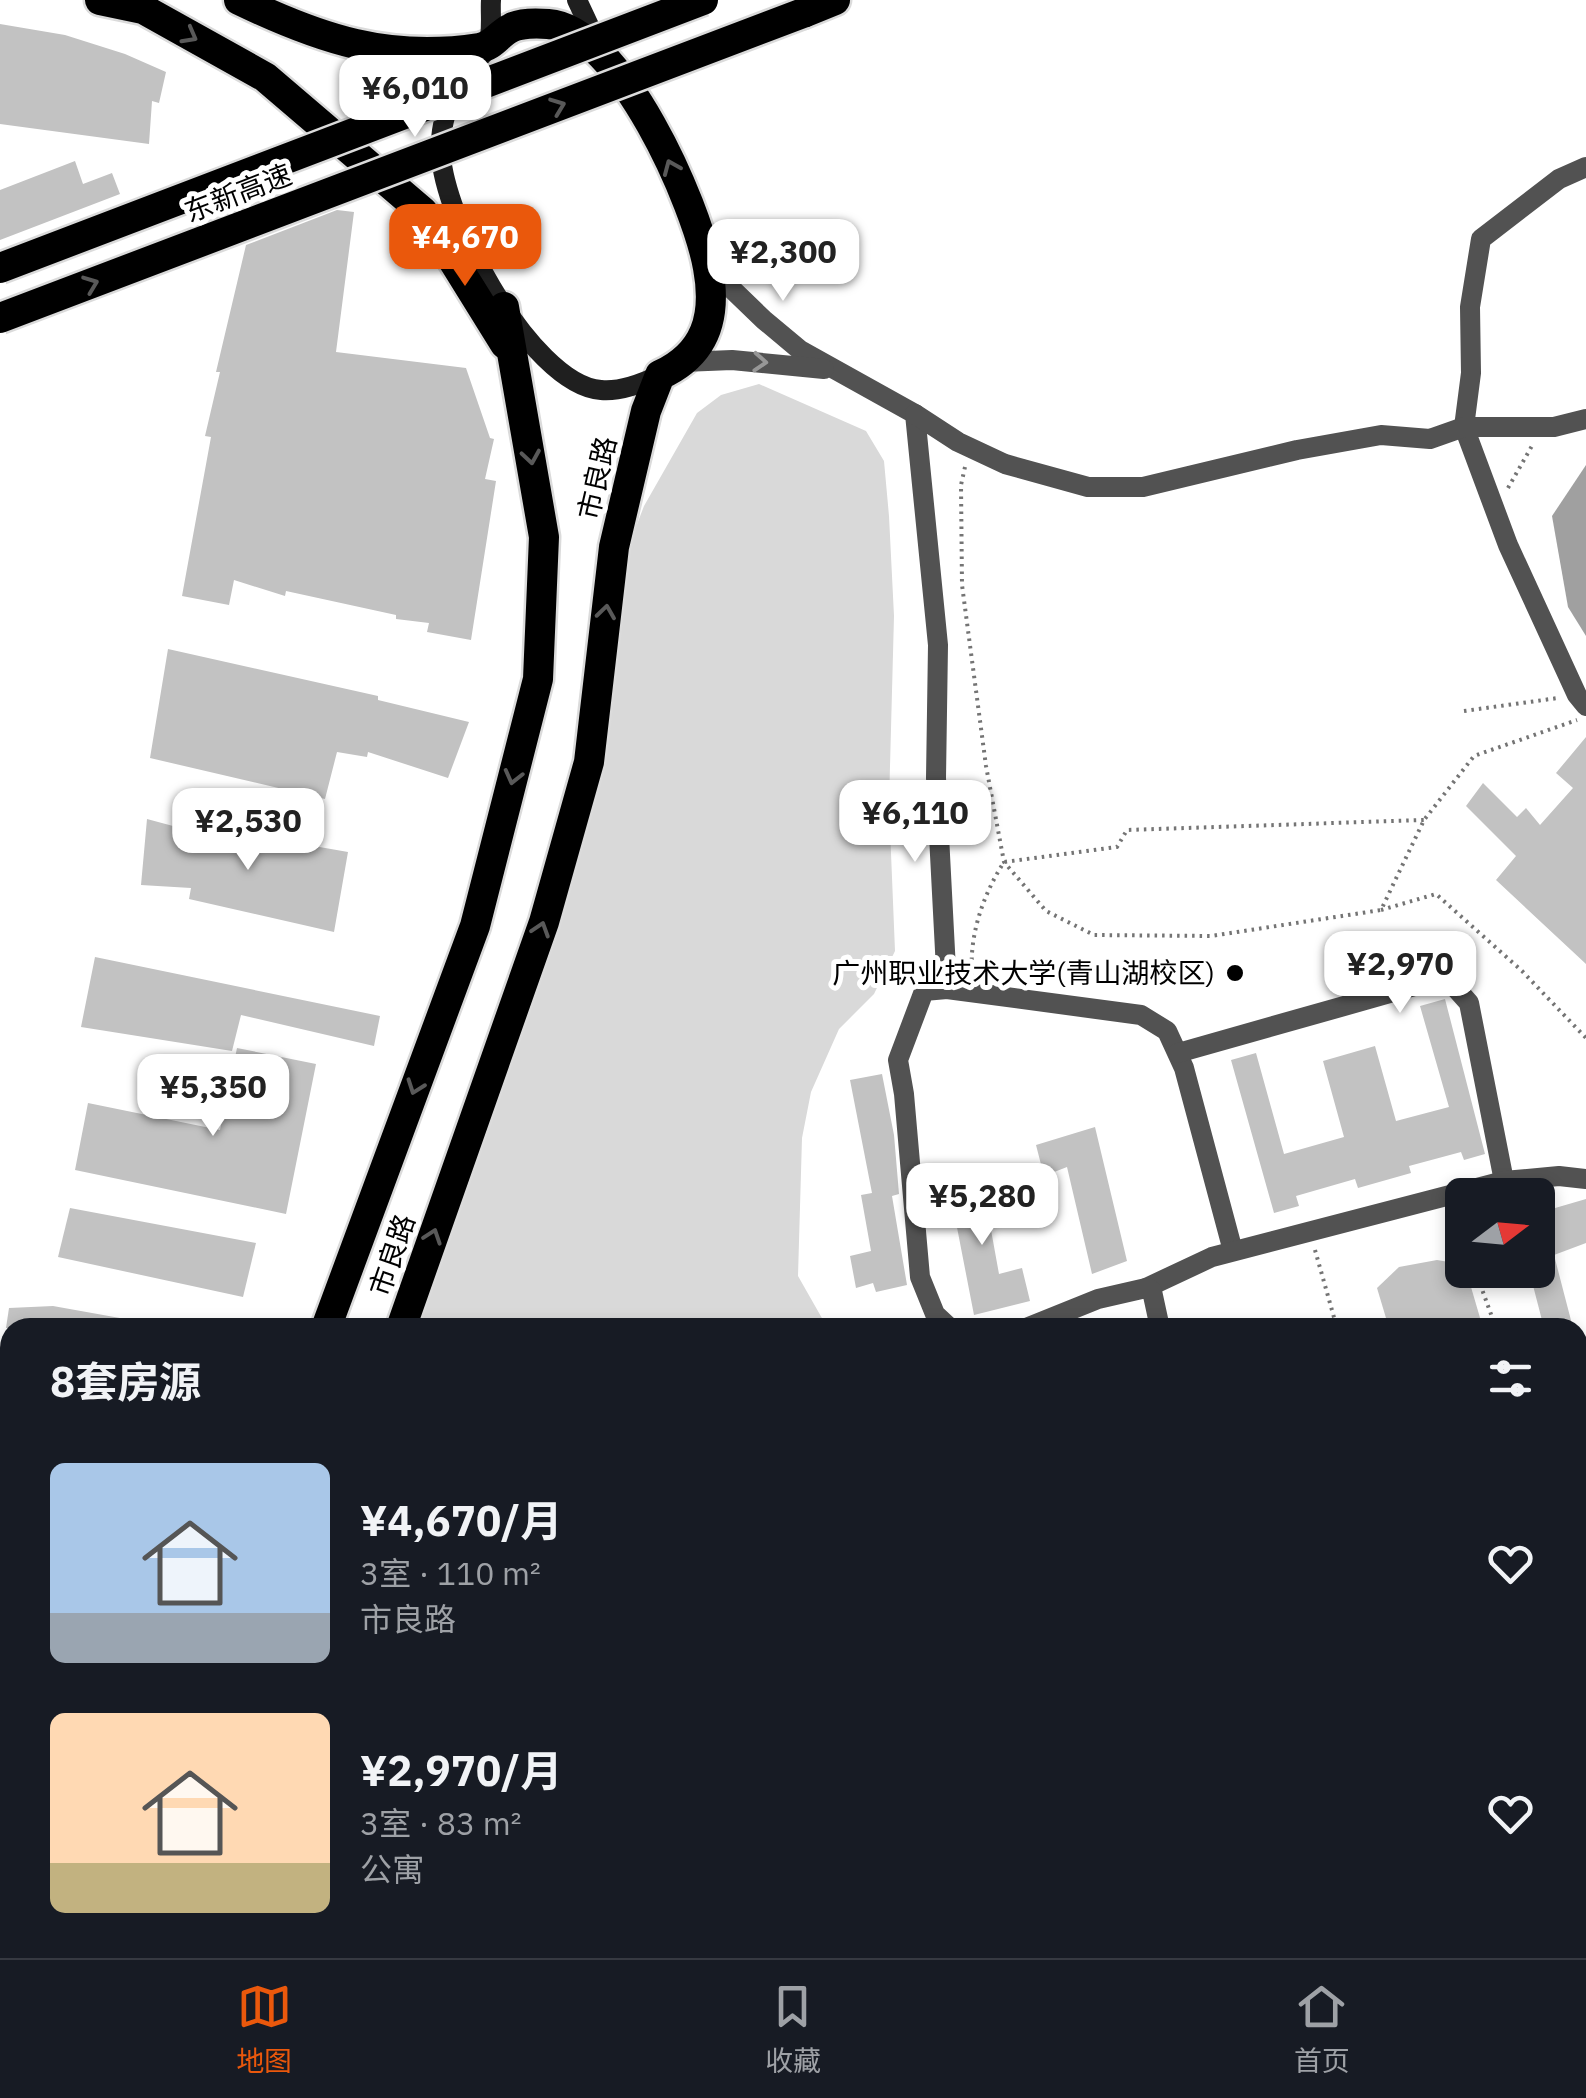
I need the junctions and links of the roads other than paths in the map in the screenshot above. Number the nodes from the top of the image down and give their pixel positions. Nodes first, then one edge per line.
1 (100, 0) edge
2 (238, 0) edge
3 (492, 0) edge
4 (577, 0) edge
5 (703, 0) edge
6 (834, 0) edge
7 (488, 47) junction
8 (604, 58) junction
9 (1586, 167) edge
10 (423, 212) junction
11 (471, 246) junction
12 (708, 266) junction
13 (0, 268) edge
14 (504, 307) junction
15 (0, 318) edge
16 (516, 360) junction
17 (671, 368) junction
18 (836, 371) junction
19 (915, 414) junction
20 (1586, 419) edge
21 (1464, 427) junction
22 (1582, 701) edge
23 (946, 989) junction
24 (1178, 1053) junction
25 (1503, 1178) edge
26 (1537, 1178) edge
27 (1586, 1179) edge
28 (1445, 1197) edge
29 (1233, 1251) junction
30 (1146, 1288) junction
31 (330, 1318) edge
32 (405, 1318) edge
33 (939, 1318) edge
34 (1052, 1318) edge
35 (1158, 1318) edge

1 -> 10 highway, 市良路
2 - 7 highway, 市良路
3 - 7 street
4 - 8 street
5 - 13 highway, 东新高速, bridge
15 -> 6 highway, 东新高速, bridge
7 - 8 highway, 市良路
7 - 11 street
12 -> 8 highway, 市良路
9 - 21 street
10 - 11 highway
10 - 16 highway, 市良路
11 - 14 street
12 - 17 highway, 市良路
12 - 18 street
14 - 16 highway
14 - 17 street
16 -> 31 highway, 市良路
17 -> 18 street
32 -> 17 highway, 市良路
18 - 19 street
19 - 21 street
19 - 23 street
20 - 21 street
21 - 22 street
23 - 24 street
23 - 33 street
24 - 25 street
24 - 29 street
26 - 27 street
28 - 29 street
29 - 30 street
30 - 34 street
30 - 35 street

